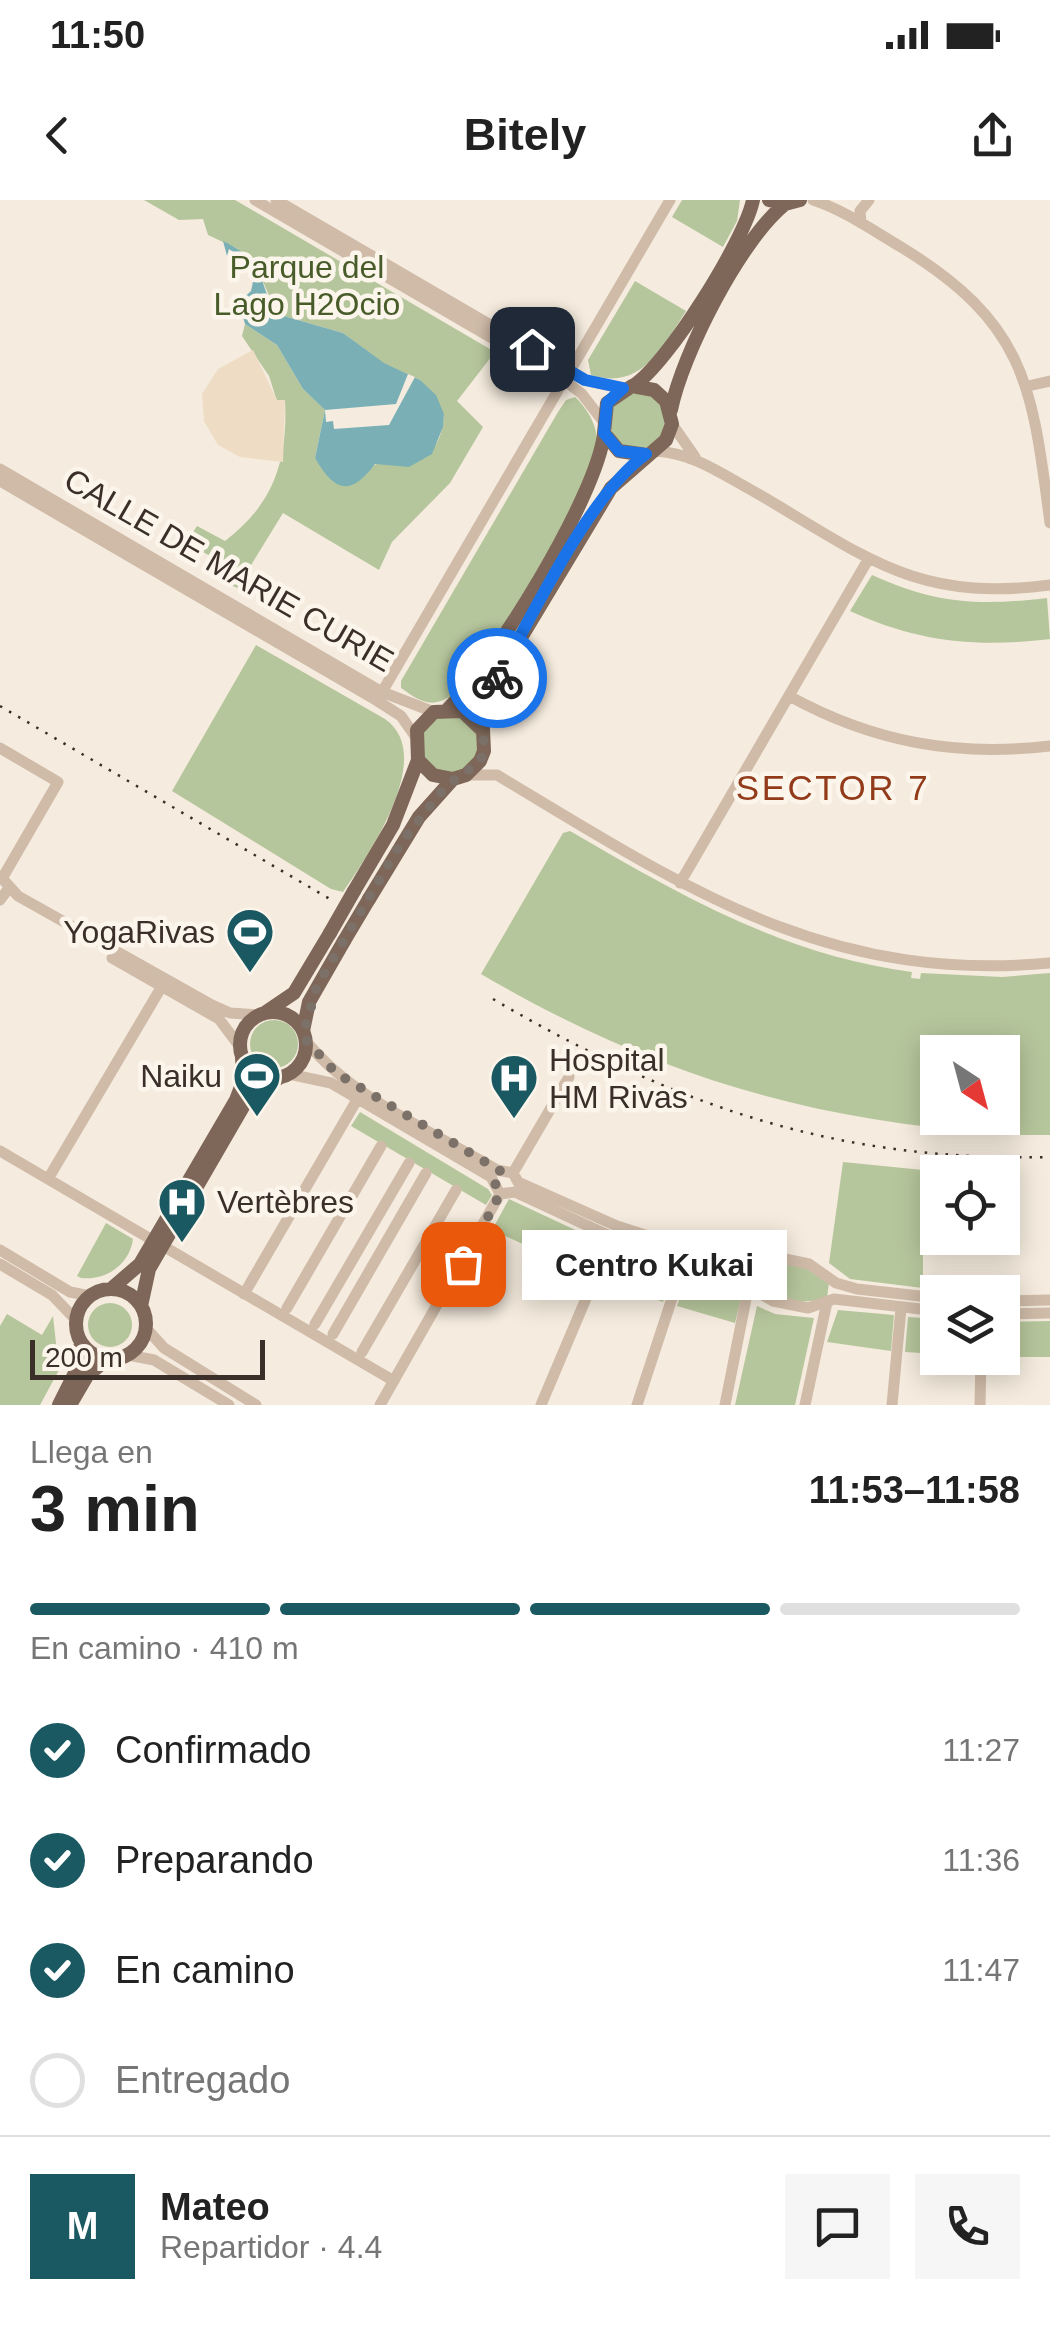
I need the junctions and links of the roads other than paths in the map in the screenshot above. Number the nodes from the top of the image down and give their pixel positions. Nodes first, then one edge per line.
1 (256, 200) edge
2 (276, 200) edge
3 (670, 200) edge
4 (753, 200) edge
5 (769, 200) edge
6 (813, 200) edge
7 (866, 200) edge
8 (792, 202) edge
9 (835, 207) edge
10 (861, 223) junction
11 (567, 376) junction
12 (1050, 382) edge
13 (1028, 386) junction
14 (628, 387) junction
15 (671, 417) junction
16 (603, 426) junction
17 (651, 453) junction
18 (698, 460) junction
19 (0, 468) edge
20 (0, 481) edge
21 (1050, 523) edge
22 (870, 558) junction
23 (1050, 584) edge
24 (382, 692) junction
25 (789, 696) junction
26 (441, 710) junction
27 (482, 730) junction
28 (415, 736) junction
29 (1050, 746) edge
30 (0, 748) edge
31 (484, 751) junction
32 (418, 760) junction
33 (497, 775) junction
34 (459, 777) junction
35 (680, 883) junction
36 (3, 888) edge
37 (361, 895) junction
38 (337, 937) junction
39 (1050, 962) edge
40 (162, 986) junction
41 (261, 1014) junction
42 (305, 1036) junction
43 (241, 1053) junction
44 (284, 1076) junction
45 (569, 1077) dead end
46 (358, 1098) junction
47 (380, 1146) dead end
48 (0, 1151) edge
49 (409, 1163) dead end
50 (426, 1173) dead end
51 (48, 1179) junction
52 (508, 1180) junction
53 (456, 1190) dead end
54 (612, 1237) junction
55 (158, 1244) junction
56 (0, 1250) edge
57 (684, 1262) junction
58 (752, 1262) junction
59 (0, 1264) edge
60 (836, 1282) junction
61 (746, 1287) junction
62 (111, 1289) junction
63 (244, 1294) junction
64 (920, 1295) edge
65 (90, 1296) junction
66 (830, 1300) junction
67 (1020, 1300) edge
68 (1050, 1300) edge
69 (141, 1306) junction
70 (286, 1308) dead end
71 (901, 1308) junction
72 (920, 1309) edge
73 (1050, 1313) edge
74 (1020, 1314) edge
75 (76, 1320) junction
76 (315, 1324) dead end
77 (146, 1328) junction
78 (333, 1334) dead end
79 (81, 1343) junction
80 (362, 1352) dead end
81 (128, 1355) junction
82 (107, 1359) junction
83 (981, 1375) edge
84 (394, 1381) junction
85 (211, 1400) edge
86 (59, 1405) edge
87 (70, 1405) edge
88 (230, 1405) edge
89 (256, 1405) edge
90 (380, 1405) edge
91 (541, 1405) edge
92 (637, 1405) edge
93 (726, 1405) edge
94 (805, 1405) edge
95 (892, 1405) edge
96 (980, 1405) edge

1 - 11 street
2 - 11 street
3 - 11 street
4 - 14 main road
5 - 8 main road
6 - 9 street
7 - 9 street
7 - 10 street
8 - 15 main road
9 - 10 street
10 - 13 street
11 - 14 street
11 - 16 street
11 - 24 street
12 - 13 street
13 - 21 street
14 - 15 main road
14 - 16 main road
15 - 17 main road
15 - 18 street
16 - 17 main road
16 - 26 main road
17 - 18 street
17 - 27 main road
18 - 22 street
19 - 24 street, CALLE DE MARIE CURIE
20 - 28 street, CALLE DE MARIE CURIE
22 - 23 street
22 - 25 street
24 - 26 street, CALLE DE MARIE CURIE
25 - 29 street
25 - 35 street
26 - 27 main road
26 - 28 main road
27 - 31 main road
28 - 32 main road
30 - 36 street
31 - 33 street
31 - 34 main road
32 - 34 main road
32 - 37 main road
33 - 34 street
33 - 35 street
34 - 37 main road
35 - 39 street
36 - 40 street
36 - 41 street
37 - 38 main road, bridge
38 - 41 main road
38 - 42 main road
40 - 43 street
40 - 51 street
41 - 42 main road
41 - 43 main road
42 - 44 main road
42 - 52 street
43 - 44 main road
43 - 55 main road
44 - 46 street
44 - 55 main road
45 - 52 street
46 - 52 street
46 - 63 street
47 - 70 street
48 - 51 street
49 - 76 street
50 - 78 street
51 - 55 street
52 - 54 street
52 - 58 street
52 - 84 street
53 - 80 street
54 - 57 street
54 - 91 street
55 - 62 main road
55 - 63 street
55 - 69 main road
56 - 65 street
57 - 61 street
57 - 92 street
58 - 60 street
58 - 61 street
59 - 75 street
60 - 64 street
60 - 66 street
61 - 66 street
61 - 93 street
62 - 65 main road
62 - 69 main road
63 - 84 street
65 - 75 main road
66 - 71 street
66 - 94 street
67 - 68 street
69 - 77 main road
71 - 72 street
71 - 95 street
73 - 74 street
75 - 79 main road
77 - 81 main road
77 - 89 street
79 - 82 main road
79 - 86 main road
81 - 82 main road
81 - 85 street
82 - 87 main road
83 - 96 street
84 - 90 street
85 - 88 street

